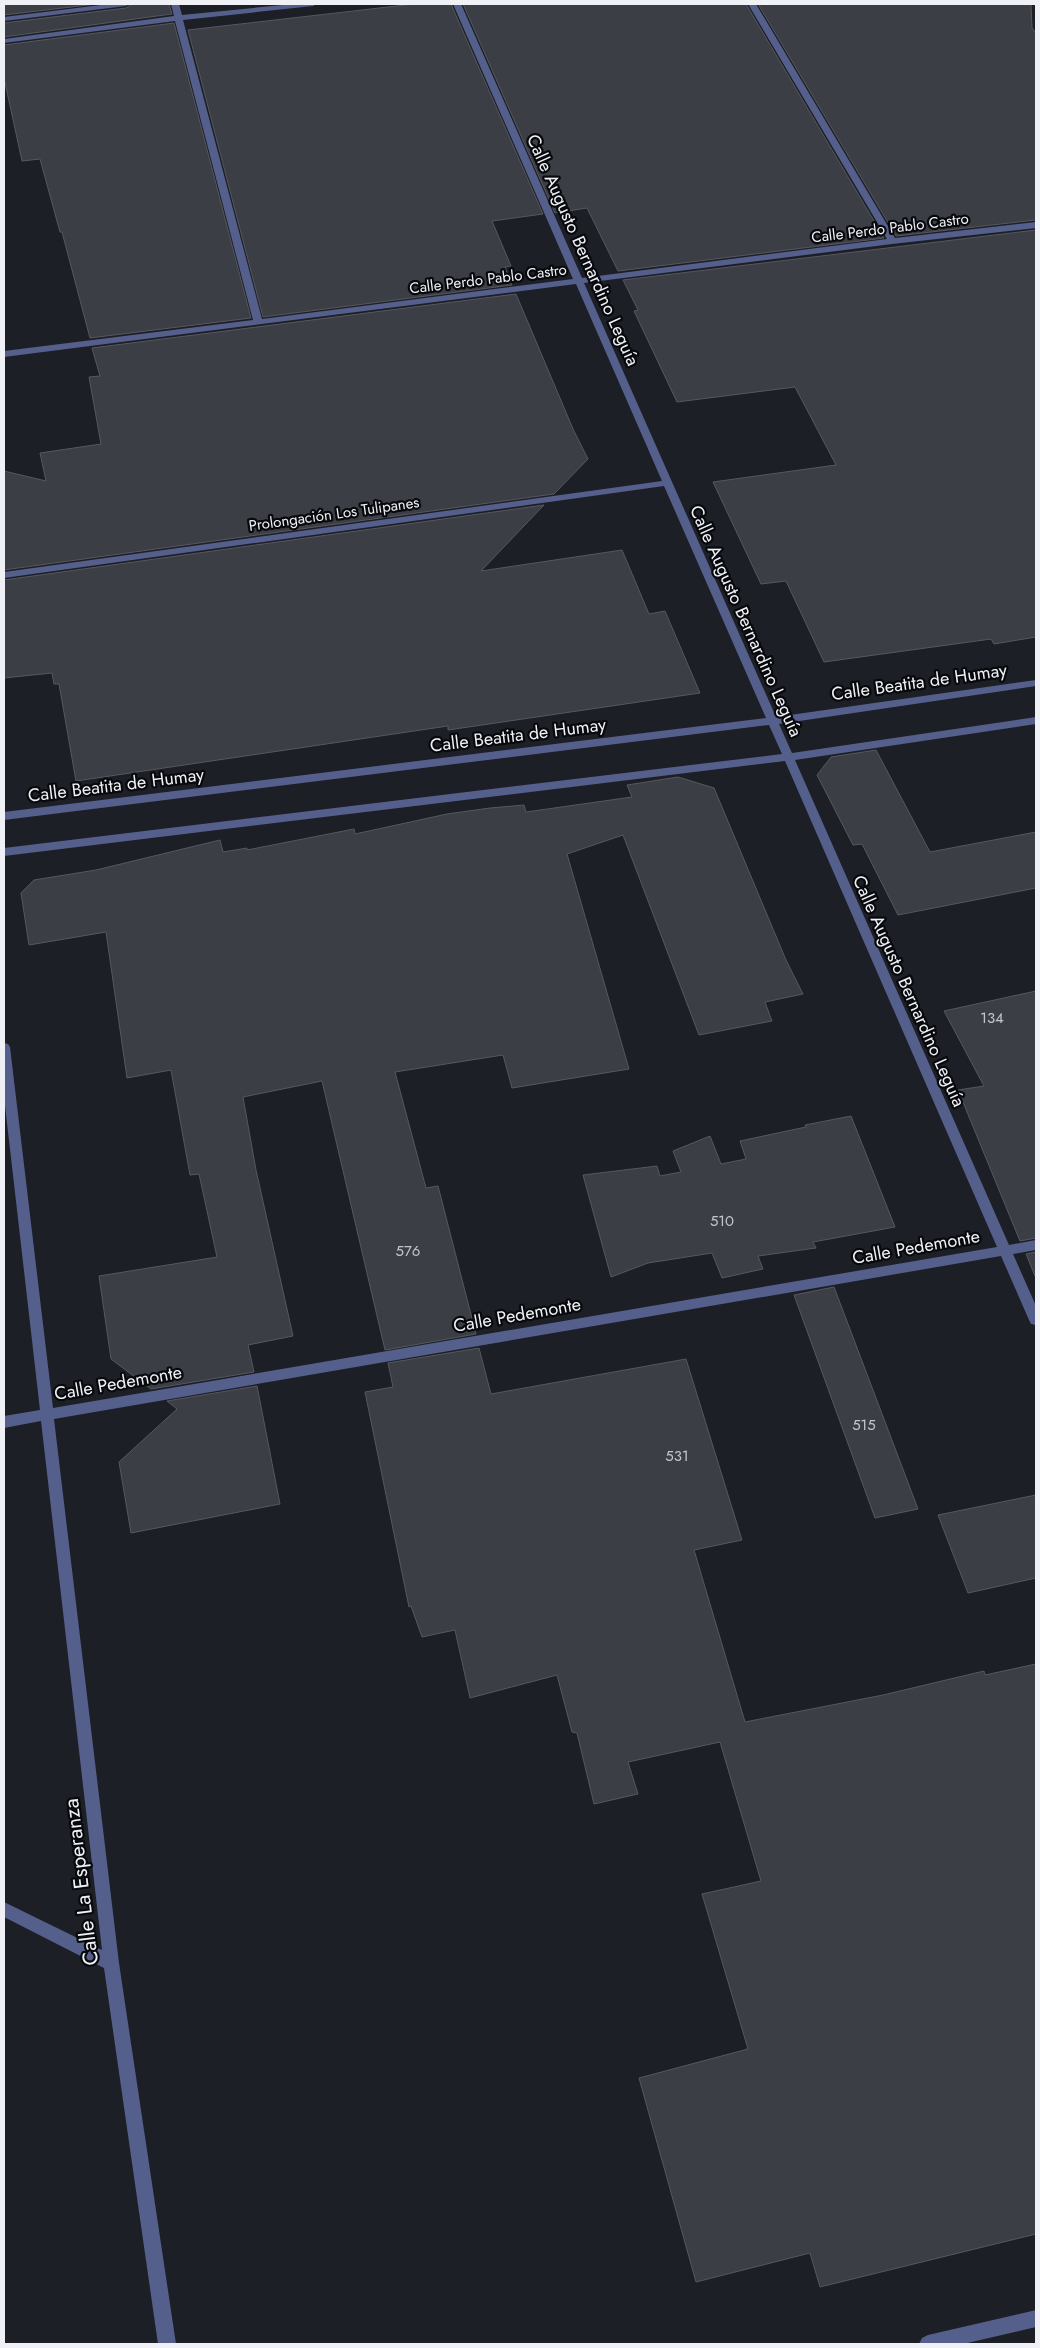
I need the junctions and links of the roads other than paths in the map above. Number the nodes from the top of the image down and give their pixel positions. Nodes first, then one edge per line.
1 (126, 4) edge
2 (175, 4) edge
3 (313, 4) edge
4 (457, 4) edge
5 (752, 4) edge
6 (177, 18) junction
7 (4, 19) edge
8 (4, 41) edge
9 (1036, 225) edge
10 (892, 241) junction
11 (579, 281) junction
12 (258, 322) junction
13 (4, 354) edge
14 (668, 483) junction
15 (4, 575) edge
16 (1036, 683) edge
17 (1036, 720) edge
18 (774, 721) junction
19 (788, 757) junction
20 (4, 816) edge
21 (4, 852) edge
22 (4, 1047) edge
23 (1036, 1246) edge
24 (1006, 1251) junction
25 (1036, 1320) edge
26 (48, 1414) junction
27 (4, 1422) edge
28 (4, 1909) edge
29 (112, 1963) junction
30 (1036, 2318) edge
31 (166, 2344) edge
32 (928, 2344) edge

1 - 7 street
2 - 6 street
3 - 6 street
4 - 11 street, Calle Augusto Bernardino Leguía
5 - 10 street
6 - 8 street
6 - 12 street
9 - 10 street, Calle Perdo Pablo Castro
10 - 11 street, Calle Perdo Pablo Castro
11 - 12 street, Calle Perdo Pablo Castro
11 - 14 street, Calle Augusto Bernardino Leguía
12 - 13 street, Calle Perdo Pablo Castro
14 - 15 street, Prolongación Los Tulipanes
14 - 18 street, Calle Augusto Bernardino Leguía
16 - 18 street, Calle Beatita de Humay
17 - 19 street
18 - 19 street, Calle Augusto Bernardino Leguía
18 - 20 street, Calle Beatita de Humay
19 - 21 street
19 - 24 street, Calle Augusto Bernardino Leguía
22 - 26 street, Calle La Esperanza
23 - 24 street, Calle Pedemonte
24 - 25 street, Calle Augusto Bernardino Leguía
24 - 26 street, Calle Pedemonte
26 - 27 street, Calle Pedemonte
26 - 29 street, Calle La Esperanza
28 - 29 street
29 - 31 street, Calle La Esperanza
30 - 32 street

